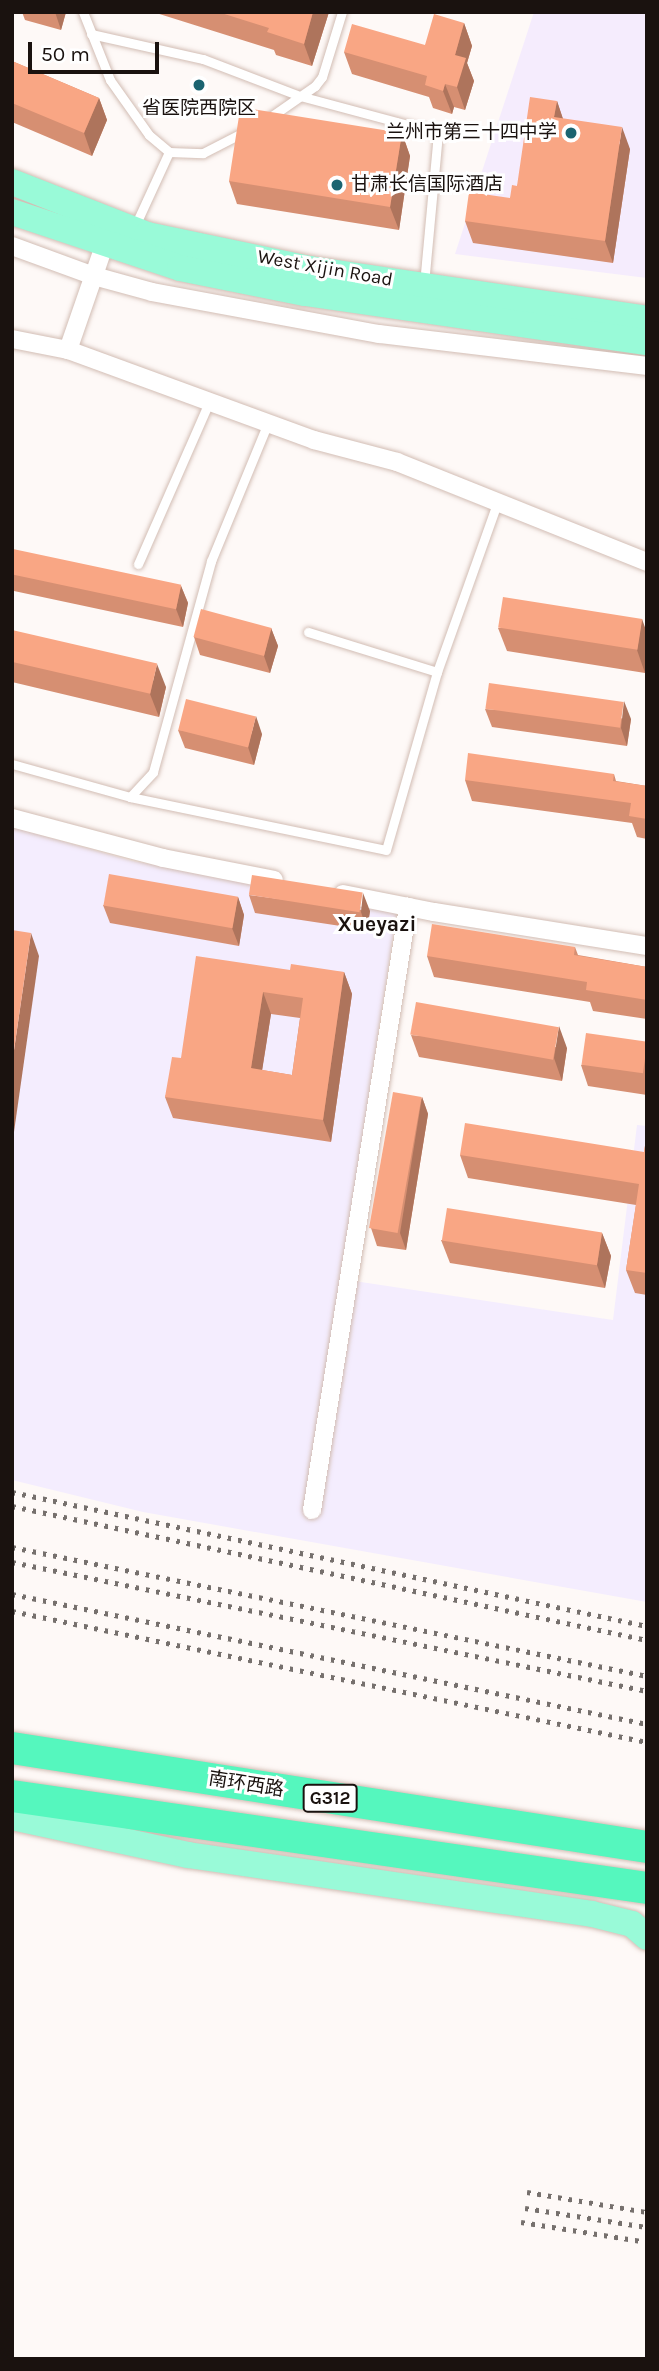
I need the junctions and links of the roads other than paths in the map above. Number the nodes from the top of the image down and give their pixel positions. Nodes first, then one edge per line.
1 (83, 12) edge
2 (342, 12) edge
3 (92, 34) junction
4 (300, 96) junction
5 (169, 152) junction
6 (12, 182) edge
7 (12, 212) edge
8 (133, 230) junction
9 (105, 243) junction
10 (12, 246) edge
11 (94, 276) junction
12 (424, 286) junction
13 (647, 318) edge
14 (12, 339) edge
15 (647, 342) edge
16 (68, 350) junction
17 (647, 366) edge
18 (209, 401) junction
19 (268, 423) junction
20 (498, 501) junction
21 (647, 562) edge
22 (138, 564) dead end
23 (308, 632) dead end
24 (437, 672) junction
25 (12, 764) edge
26 (130, 797) junction
27 (12, 818) edge
28 (285, 882) edge
29 (326, 890) edge
30 (408, 907) junction
31 (647, 946) edge
32 (312, 1510) dead end
33 (12, 1748) edge
34 (12, 1796) edge
35 (12, 1817) edge
36 (647, 1847) edge
37 (647, 1888) edge
38 (647, 1937) edge

1 - 3 lane
2 - 4 lane
3 - 4 lane
3 - 5 lane
4 - 5 lane
4 - 12 lane
5 - 8 lane
6 - 8 main road, West Xijin Road
7 - 9 main road, West Xijin Road
8 - 12 main road, West Xijin Road
9 - 11 street
9 - 15 main road, West Xijin Road
10 - 11 street
11 - 16 street
11 - 17 street
12 - 13 main road, West Xijin Road
14 - 16 street
16 - 18 street
18 - 19 street
18 - 22 lane
19 - 20 street
19 - 26 lane
20 - 21 street
20 - 24 lane
23 - 24 lane
24 - 26 lane
25 - 26 lane
27 - 28 street
29 - 30 street
30 - 31 street
30 - 32 street
33 - 36 highway, 南环西路 / G312
34 - 37 highway, G312
35 - 38 main road

